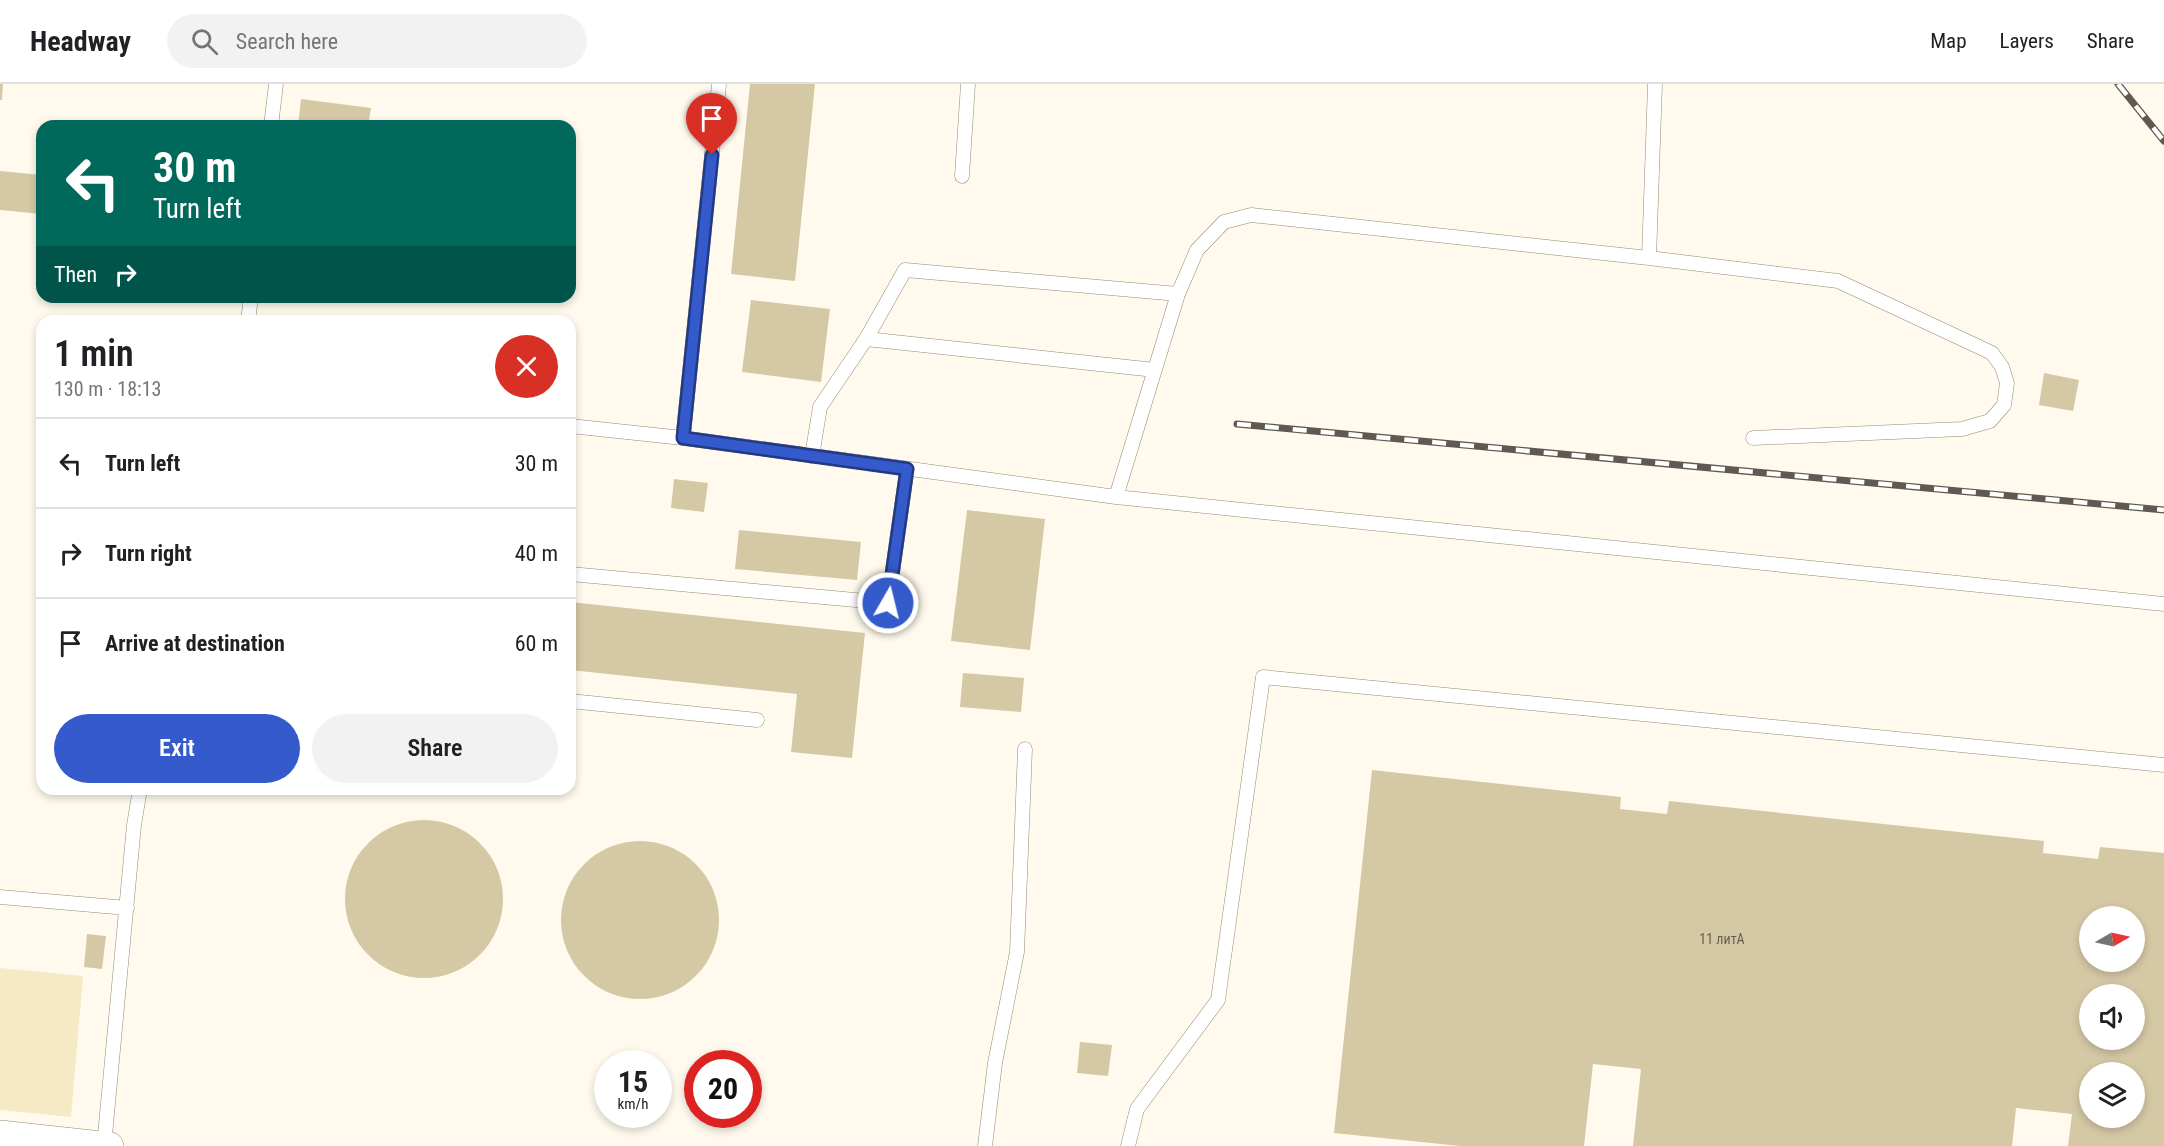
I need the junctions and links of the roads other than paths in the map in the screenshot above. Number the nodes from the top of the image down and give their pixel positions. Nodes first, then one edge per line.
1 (276, 84) edge
2 (719, 84) edge
3 (968, 84) edge
4 (1655, 84) edge
5 (272, 120) edge
6 (962, 176) dead end
7 (1649, 258) junction
8 (1178, 294) junction
9 (866, 339) junction
10 (1155, 370) junction
11 (576, 427) edge
12 (683, 438) junction
13 (1753, 438) dead end
14 (812, 456) junction
15 (907, 469) junction
16 (1116, 497) junction
17 (576, 575) edge
18 (2164, 604) edge
19 (576, 702) edge
20 (757, 720) dead end
21 (1025, 749) dead end
22 (2164, 765) edge
23 (139, 795) edge
24 (0, 897) edge
25 (127, 908) junction
26 (0, 1134) edge
27 (104, 1146) edge
28 (110, 1146) edge
29 (985, 1146) edge
30 (1128, 1146) edge

1 - 5 lane
2 - 12 lane
3 - 6 lane
4 - 7 lane
7 - 8 lane
7 - 13 lane
8 - 9 lane
8 - 10 lane
9 - 10 lane
9 - 14 lane
10 - 16 lane
11 - 12 lane
12 - 14 lane
14 - 15 lane
15 - 16 lane
15 - 17 lane
16 - 18 lane
19 - 20 lane
21 - 29 lane
22 - 30 lane
23 - 25 lane
24 - 25 lane
25 - 27 lane
26 - 27 street
27 - 28 street

